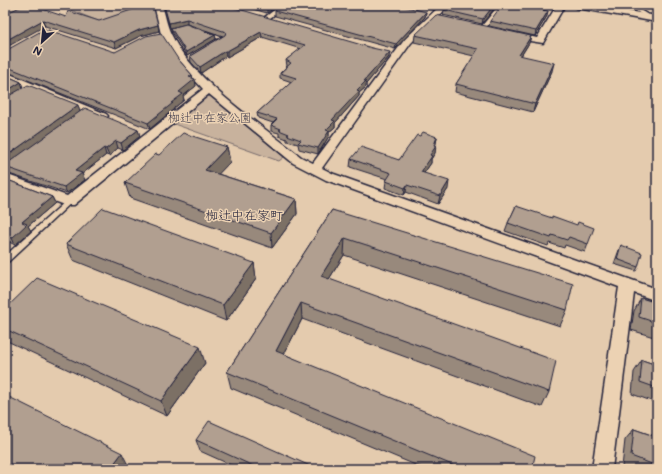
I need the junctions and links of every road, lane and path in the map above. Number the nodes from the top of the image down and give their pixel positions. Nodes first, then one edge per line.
1 (158, 5) edge
2 (284, 5) edge
3 (446, 5) edge
4 (501, 5) edge
5 (561, 5) edge
6 (577, 5) edge
7 (629, 5) edge
8 (422, 12) edge
9 (434, 16) junction
10 (263, 17) joint
11 (654, 19) edge
12 (447, 21) edge
13 (282, 22) edge
14 (483, 28) edge
15 (201, 32) edge
16 (504, 33) edge
17 (217, 43) edge
18 (388, 52) edge
19 (400, 55) junction
20 (5, 75) edge
21 (209, 89) junction
22 (115, 121) edge
23 (136, 130) edge
24 (150, 135) junction
25 (315, 169) junction
26 (5, 178) edge
27 (69, 202) junction
28 (5, 260) edge
29 (627, 285) junction
30 (657, 296) edge
31 (602, 469) edge

1 - 21 street
2 - 10 lane
3 - 9 street
4 - 14 lane
5 - 16 street
6 - 11 street
7 - 11 lane
8 - 9 street
9 - 12 street
9 - 19 street
10 - 13 street
15 - 17 lane
18 - 19 street
19 - 25 street
20 - 22 street
21 - 24 street
21 - 25 street
23 - 24 street
24 - 27 street
25 - 29 street
26 - 27 street
27 - 28 lane
29 - 30 street
29 - 31 street

